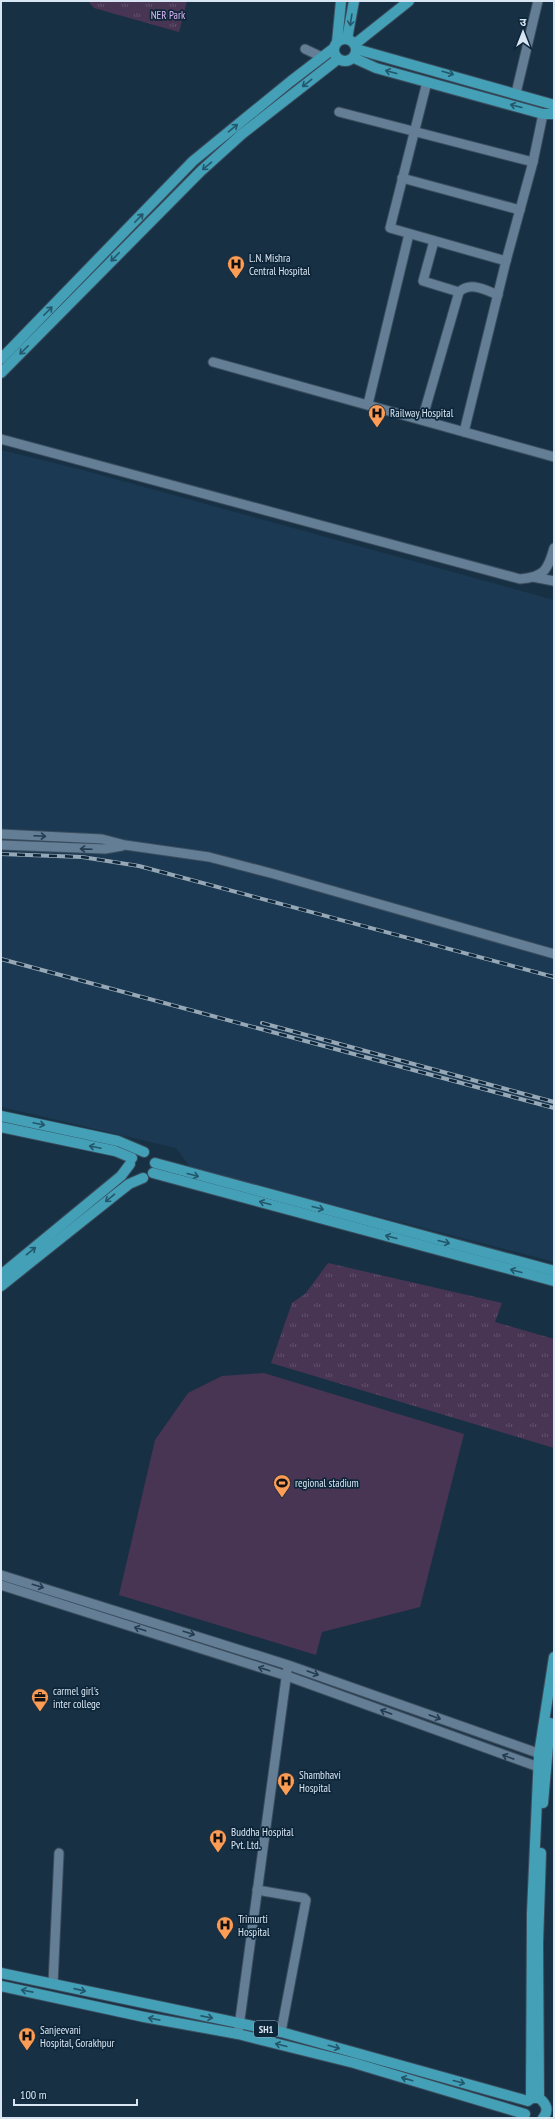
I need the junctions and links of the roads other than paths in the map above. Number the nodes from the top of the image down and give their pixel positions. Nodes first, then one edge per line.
1 (341, 1) edge
2 (354, 1) edge
3 (409, 1) edge
4 (538, 1) edge
5 (338, 22) junction
6 (370, 32) junction
7 (341, 49) junction
8 (305, 50) dead end
9 (374, 53) junction
10 (334, 62) junction
11 (366, 63) junction
12 (427, 82) junction
13 (516, 93) junction
14 (554, 105) edge
15 (340, 112) dead end
16 (543, 114) junction
17 (554, 114) edge
18 (415, 132) junction
19 (533, 162) junction
20 (402, 178) junction
21 (520, 210) junction
22 (409, 234) junction
23 (434, 241) junction
24 (506, 261) junction
25 (459, 292) junction
26 (498, 295) junction
27 (1, 359) edge
28 (213, 362) dead end
29 (1, 373) edge
30 (368, 404) junction
31 (422, 420) junction
32 (464, 432) junction
33 (1, 439) edge
34 (554, 457) edge
35 (554, 548) edge
36 (533, 577) junction
37 (554, 581) edge
38 (1, 834) edge
39 (1, 845) edge
40 (125, 845) junction
41 (554, 954) edge
42 (1, 1116) edge
43 (1, 1127) edge
44 (144, 1152) junction
45 (131, 1161) junction
46 (150, 1171) junction
47 (554, 1271) edge
48 (1, 1275) edge
49 (554, 1281) edge
50 (1, 1286) edge
51 (1, 1575) edge
52 (1, 1585) edge
53 (224, 1644) junction
54 (220, 1655) junction
55 (554, 1657) edge
56 (288, 1664) junction
57 (287, 1676) junction
58 (554, 1702) edge
59 (542, 1755) junction
60 (542, 1769) junction
61 (59, 1853) dead end
62 (257, 1890) junction
63 (1, 1974) edge
64 (53, 1984) junction
65 (1, 1986) edge
66 (239, 2023) junction
67 (281, 2032) junction
68 (238, 2034) junction
69 (539, 2101) edge
70 (526, 2116) edge
71 (543, 2118) edge

1 - 5 main road
2 -> 7 main road
3 - 6 main road
4 - 13 street
5 - 7 main road
5 - 7 main road
6 - 7 main road
6 - 9 main road
7 - 8 street
7 - 9 main road
7 - 10 main road
7 - 10 main road
7 - 11 main road
27 -> 7 main road
9 -> 13 main road
10 - 11 main road
10 -> 29 main road
12 -> 11 main road
16 -> 12 main road
12 - 18 street
13 - 14 main road
15 - 18 street
16 - 17 main road
16 - 19 street
18 - 19 street
18 - 20 street
19 - 21 street
20 - 21 street
20 - 22 street
21 - 24 street
22 - 23 street
22 - 30 street
23 - 24 street
23 - 25 street
24 - 26 street
25 - 26 street
25 - 31 street
26 - 32 street
28 - 30 street
30 - 31 street
31 - 32 street
32 - 34 street
33 - 36 street
35 - 36 street
36 - 37 street
38 -> 40 street
40 -> 39 street
40 - 41 street
42 -> 44 main road
45 -> 43 main road
44 - 45 main road
44 - 46 main road
45 - 46 main road
48 -> 45 main road
46 -> 47 main road
49 -> 46 main road
46 -> 50 main road
51 -> 53 street
54 -> 52 street
53 - 54 street
53 - 56 street
57 -> 54 street
55 - 59 main road
56 - 57 street
56 -> 59 street
60 -> 57 street
57 - 62 street
58 - 59 main road
59 - 60 main road
60 - 69 main road
61 - 64 street
62 - 66 street
62 - 67 street
63 - 64 main road, SH1
64 -> 66 main road, SH1
68 -> 65 main road, SH1
66 - 67 main road, SH1
66 - 68 street
67 -> 69 main road, SH1
70 -> 68 main road, SH1
69 - 70 main road
69 - 71 main road

